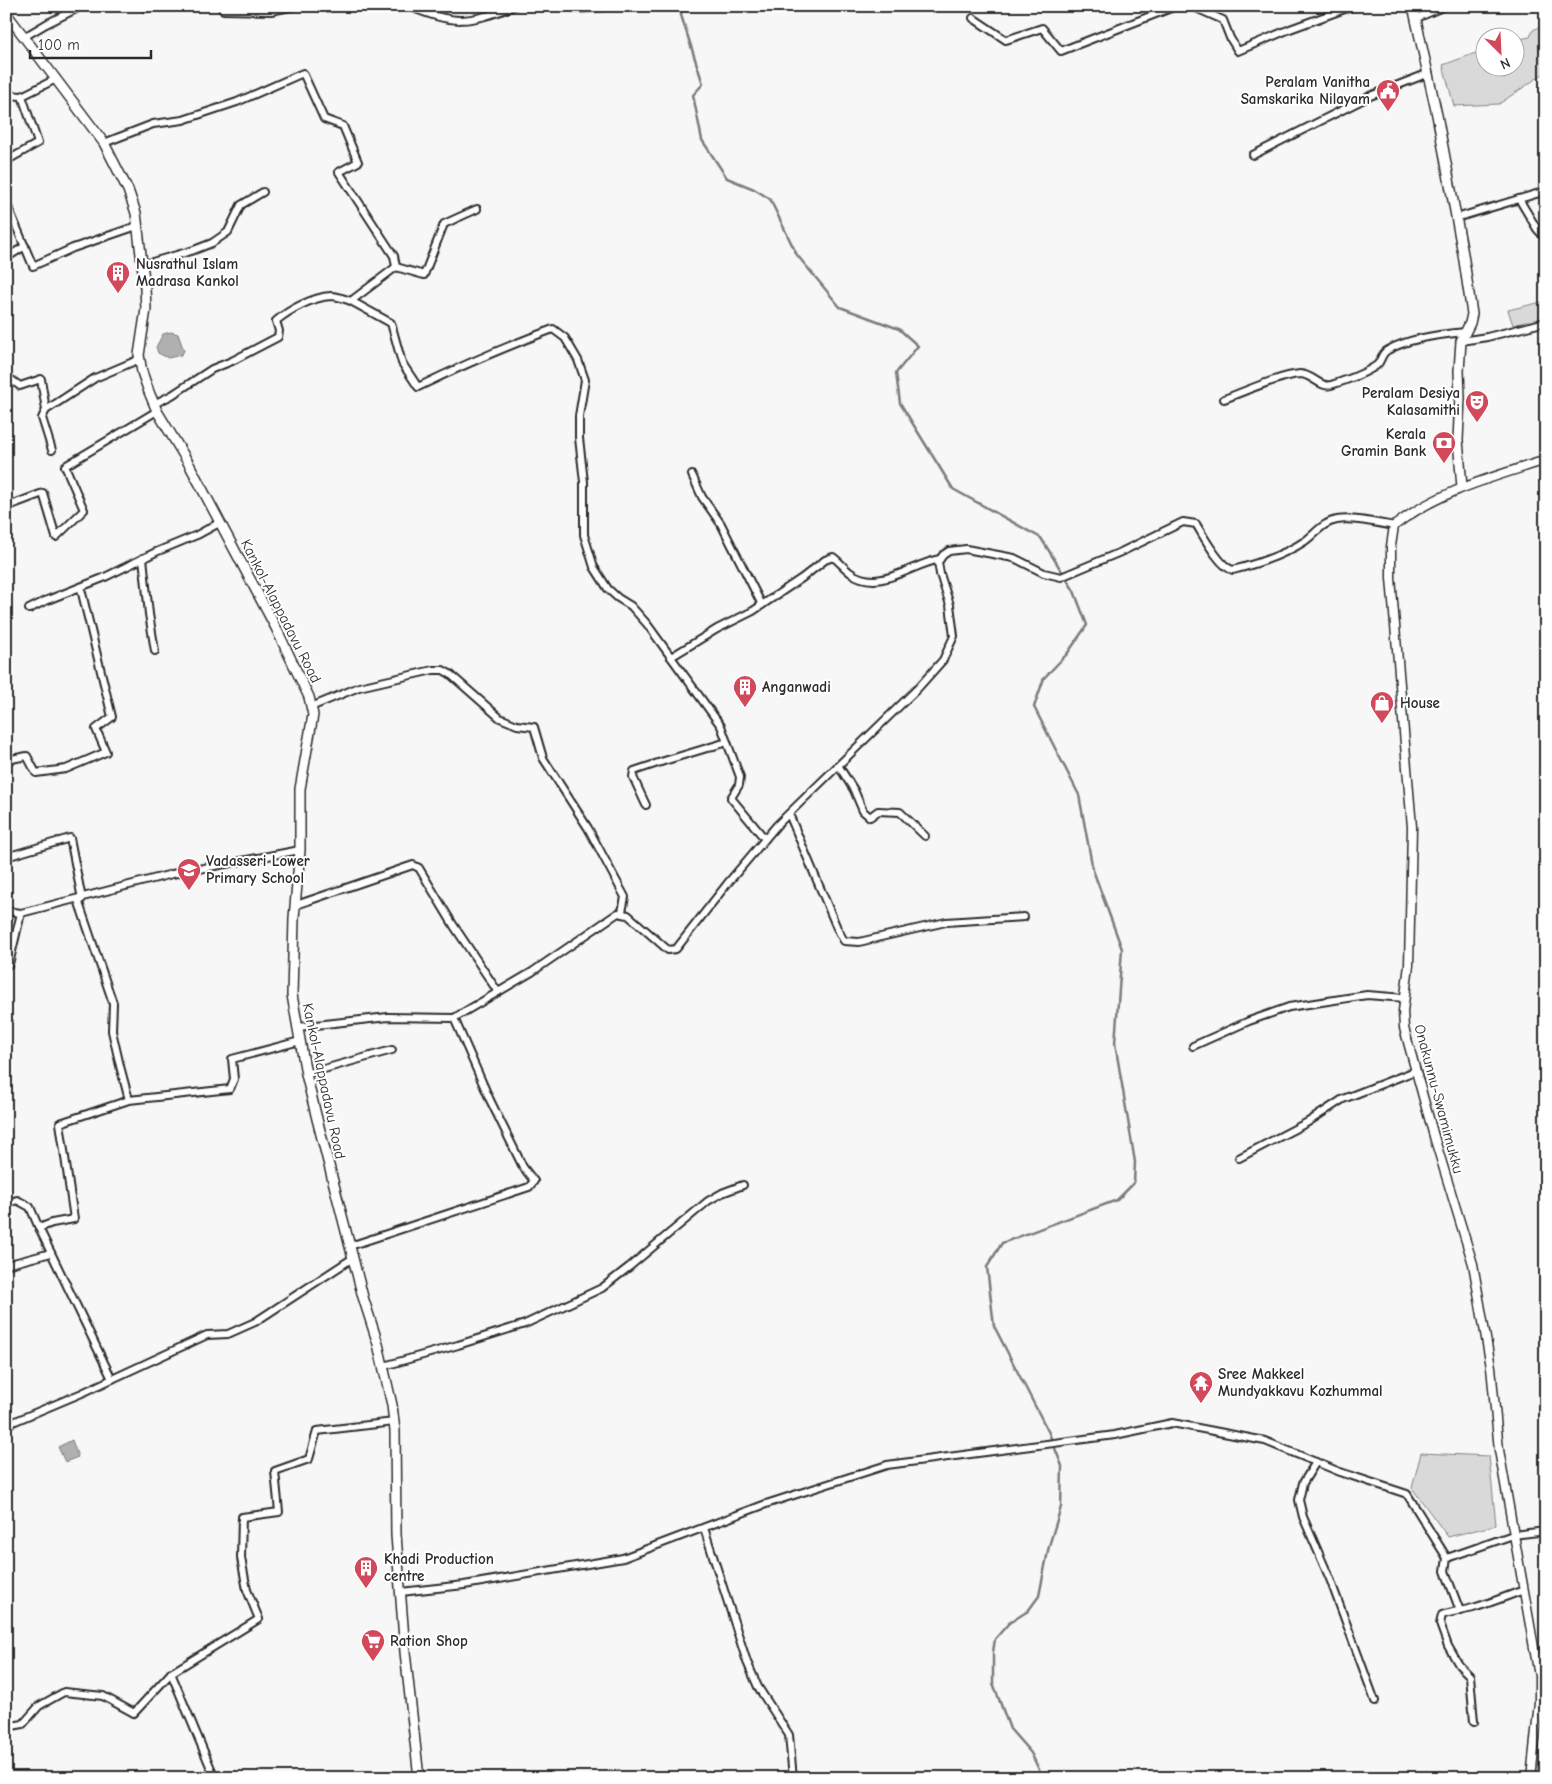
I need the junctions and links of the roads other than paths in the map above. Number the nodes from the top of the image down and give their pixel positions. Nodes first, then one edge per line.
1 (82, 6) edge
2 (142, 6) edge
3 (154, 6) edge
4 (221, 6) edge
5 (294, 6) edge
6 (408, 6) edge
7 (514, 6) edge
8 (573, 6) edge
9 (1176, 6) edge
10 (1198, 6) edge
11 (1353, 6) edge
12 (1413, 6) edge
13 (1445, 6) edge
14 (605, 7) edge
15 (6, 14) edge
16 (973, 18) dead end
17 (1417, 18) junction
18 (24, 37) junction
19 (1429, 74) junction
20 (56, 79) junction
21 (6, 95) edge
22 (22, 96) junction
23 (104, 143) junction
24 (1253, 155) dead end
25 (6, 161) edge
26 (1546, 190) edge
27 (264, 192) dead end
28 (1520, 199) junction
29 (6, 202) edge
30 (477, 209) dead end
31 (1456, 218) junction
32 (137, 226) junction
33 (1546, 239) edge
34 (25, 246) junction
35 (6, 258) edge
36 (142, 265) junction
37 (396, 267) junction
38 (351, 301) junction
39 (1546, 322) edge
40 (1464, 336) junction
41 (140, 359) junction
42 (6, 376) edge
43 (1224, 399) dead end
44 (156, 408) junction
45 (46, 410) junction
46 (52, 450) dead end
47 (1546, 460) edge
48 (692, 475) dead end
49 (1462, 487) junction
50 (6, 505) edge
51 (219, 523) junction
52 (1394, 526) junction
53 (143, 558) junction
54 (940, 559) junction
55 (80, 589) junction
56 (762, 605) junction
57 (30, 609) dead end
58 (155, 651) dead end
59 (671, 657) junction
60 (311, 707) junction
61 (727, 742) junction
62 (6, 760) edge
63 (838, 765) junction
64 (646, 805) dead end
65 (789, 814) junction
66 (925, 836) dead end
67 (765, 839) junction
68 (300, 850) junction
69 (6, 857) edge
70 (80, 899) junction
71 (296, 905) junction
72 (6, 911) edge
73 (622, 912) junction
74 (20, 913) junction
75 (1024, 917) dead end
76 (6, 965) edge
77 (498, 992) junction
78 (1405, 998) junction
79 (454, 1018) junction
80 (298, 1027) junction
81 (300, 1040) junction
82 (1193, 1046) dead end
83 (392, 1050) dead end
84 (1415, 1071) junction
85 (306, 1074) junction
86 (129, 1100) junction
87 (1239, 1158) dead end
88 (743, 1185) dead end
89 (6, 1204) edge
90 (39, 1228) junction
91 (350, 1246) junction
92 (51, 1253) junction
93 (353, 1258) junction
94 (6, 1266) edge
95 (384, 1366) junction
96 (112, 1379) junction
97 (394, 1422) junction
98 (6, 1425) edge
99 (1316, 1462) junction
100 (704, 1528) junction
101 (1546, 1531) edge
102 (1513, 1534) junction
103 (1446, 1558) junction
104 (1524, 1590) junction
105 (401, 1592) junction
106 (1460, 1611) junction
107 (171, 1673) junction
108 (1375, 1701) dead end
109 (1542, 1702) edge
110 (1474, 1722) dead end
111 (6, 1727) edge
112 (215, 1778) edge
113 (419, 1778) edge
114 (793, 1778) edge
115 (1531, 1778) edge

1 - 18 street
2 - 3 street
4 - 5 street
6 - 7 street
8 - 14 street
9 - 16 street
10 - 11 street
12 - 17 main road
13 - 17 street
15 - 18 main road, Kankol-Alappadavu Road
17 - 19 main road
18 - 20 main road, Kankol-Alappadavu Road
19 - 24 street
19 - 31 main road
20 - 22 street
20 - 23 main road, Kankol-Alappadavu Road
21 - 22 street
22 - 25 street
23 - 32 main road, Kankol-Alappadavu Road
23 - 37 street
26 - 28 street
27 - 36 street
28 - 31 street
28 - 33 street
29 - 34 street
30 - 37 street
31 - 40 main road
32 - 34 street
32 - 36 main road, Kankol-Alappadavu Road
34 - 35 street
36 - 41 main road, Kankol-Alappadavu Road
37 - 38 street
38 - 44 street
38 - 59 street
39 - 40 street
40 - 43 street
40 - 49 main road
41 - 44 main road, Kankol-Alappadavu Road
41 - 45 street
42 - 45 street
44 - 50 street
44 - 51 main road, Kankol-Alappadavu Road
45 - 46 street
47 - 49 street
48 - 56 street
49 - 52 street
51 - 53 street
51 - 60 main road, Kankol-Alappadavu Road
52 - 54 street
52 - 78 street, Onakunnu-Swamimukku
53 - 55 street
53 - 58 street
54 - 56 street
54 - 63 street
55 - 57 street
55 - 62 street
56 - 59 street
59 - 61 street
60 - 68 main road, Kankol-Alappadavu Road
60 - 73 street
61 - 64 street
61 - 67 street
63 - 65 street
63 - 66 street
65 - 67 street
65 - 75 street
67 - 73 street
68 - 70 street
68 - 71 main road, Kankol-Alappadavu Road
69 - 70 street
70 - 74 street
70 - 86 street
71 - 77 street
71 - 80 main road, Kankol-Alappadavu Road
72 - 74 street
73 - 77 street
74 - 76 street
77 - 79 street
78 - 82 street
78 - 84 street, Onakunnu-Swamimukku
79 - 80 street
79 - 91 street
80 - 81 main road, Kankol-Alappadavu Road
81 - 85 main road, Kankol-Alappadavu Road
81 - 86 street
83 - 85 street
84 - 87 street
84 - 102 street, Onakunnu-Swamimukku
85 - 91 main road, Kankol-Alappadavu Road
86 - 90 street
88 - 95 street
89 - 90 street
90 - 92 street
91 - 93 main road, Kankol-Alappadavu Road
92 - 94 street
92 - 96 street
93 - 95 main road, Kankol-Alappadavu Road
93 - 96 street
95 - 97 main road, Kankol-Alappadavu Road
96 - 98 street
97 - 105 main road, Kankol-Alappadavu Road
97 - 107 street
99 - 100 street
99 - 103 street
99 - 108 street
100 - 105 street
100 - 114 street
101 - 102 street
102 - 103 street
102 - 104 street, Onakunnu-Swamimukku
103 - 106 street
104 - 106 street
104 - 109 street, Onakunnu-Swamimukku
105 - 113 main road, Kankol-Alappadavu Road
106 - 110 street
107 - 111 street
107 - 112 street
109 - 115 street, Onakunnu-Swamimukku

